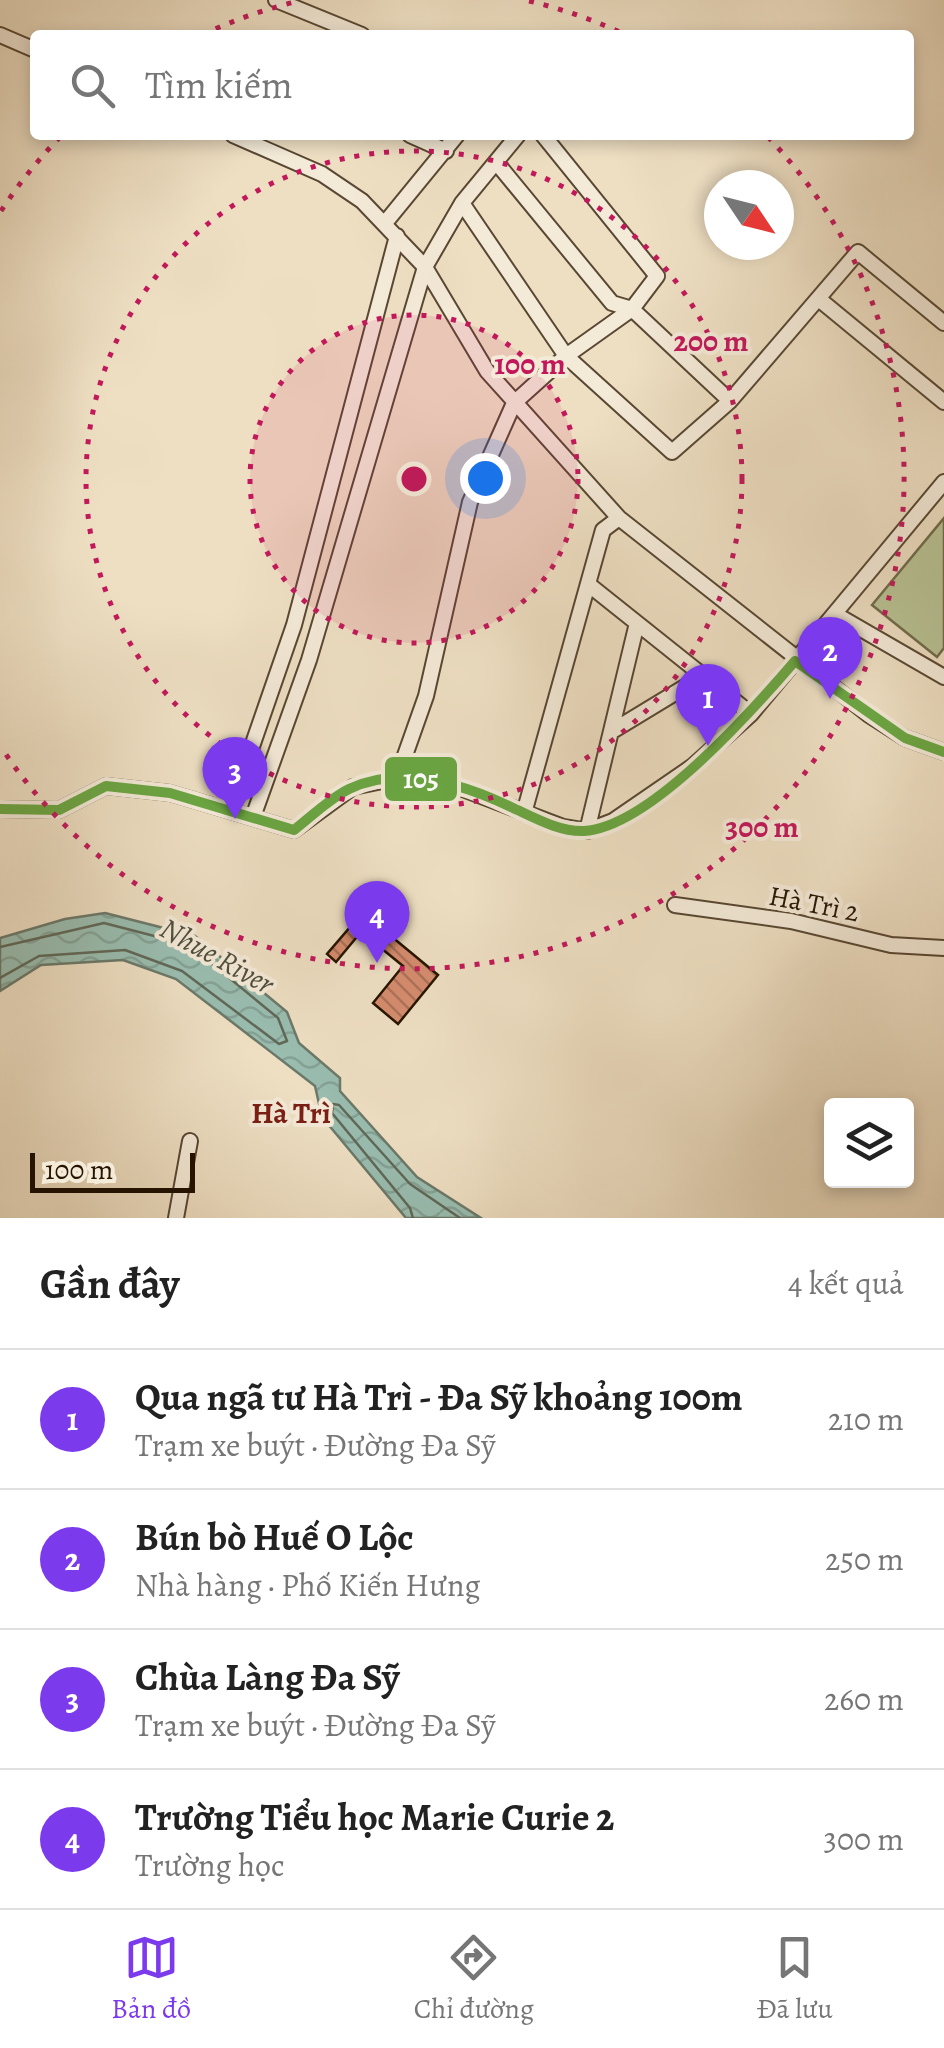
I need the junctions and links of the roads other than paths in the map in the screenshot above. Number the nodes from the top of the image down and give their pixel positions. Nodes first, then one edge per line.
1 (276, 0) edge
2 (350, 30) edge
3 (0, 35) edge
4 (30, 48) edge
5 (244, 140) edge
6 (421, 140) edge
7 (454, 140) edge
8 (514, 140) edge
9 (547, 140) edge
10 (446, 151) junction
11 (496, 162) junction
12 (462, 203) junction
13 (385, 223) junction
14 (397, 236) junction
15 (425, 267) junction
16 (820, 300) junction
17 (632, 309) junction
18 (944, 323) edge
19 (566, 356) junction
20 (730, 401) junction
21 (944, 402) edge
22 (514, 403) junction
23 (944, 482) edge
24 (618, 518) junction
25 (588, 584) junction
26 (835, 614) junction
27 (636, 623) junction
28 (795, 661) junction
29 (703, 676) junction
30 (944, 677) edge
31 (751, 714) junction
32 (614, 730) junction
33 (944, 752) edge
34 (397, 778) junction
35 (0, 809) edge
36 (230, 810) junction
37 (524, 813) junction
38 (253, 816) junction
39 (587, 831) junction
40 (675, 905) dead end
41 (944, 948) edge
42 (190, 1140) dead end
43 (176, 1218) edge

1 - 2 street
3 - 4 street
5 - 13 street
6 - 10 street
7 - 10 street
8 - 11 street
9 - 17 street
10 - 13 street
11 - 12 street
11 - 17 street
12 - 15 street
12 - 19 street
13 - 14 street
14 - 15 street
14 - 36 street
15 - 22 street
15 - 38 street
16 - 18 street
16 - 20 street
16 - 21 street
17 - 19 street
17 - 20 street
19 - 20 street
19 - 22 street
22 - 24 street
22 - 34 street
23 - 26 street
24 - 25 street
24 - 28 street
25 - 27 street
25 - 37 street
26 - 28 street
26 - 30 street
27 - 29 street
27 - 32 street
28 - 31 street
28 - 33 street
29 - 31 street
29 - 32 street
31 - 39 street
32 - 39 street
34 - 37 street
34 - 38 street
35 - 36 street
36 - 38 street
37 - 39 street
40 - 41 street, Hà Trì 2
42 - 43 street

